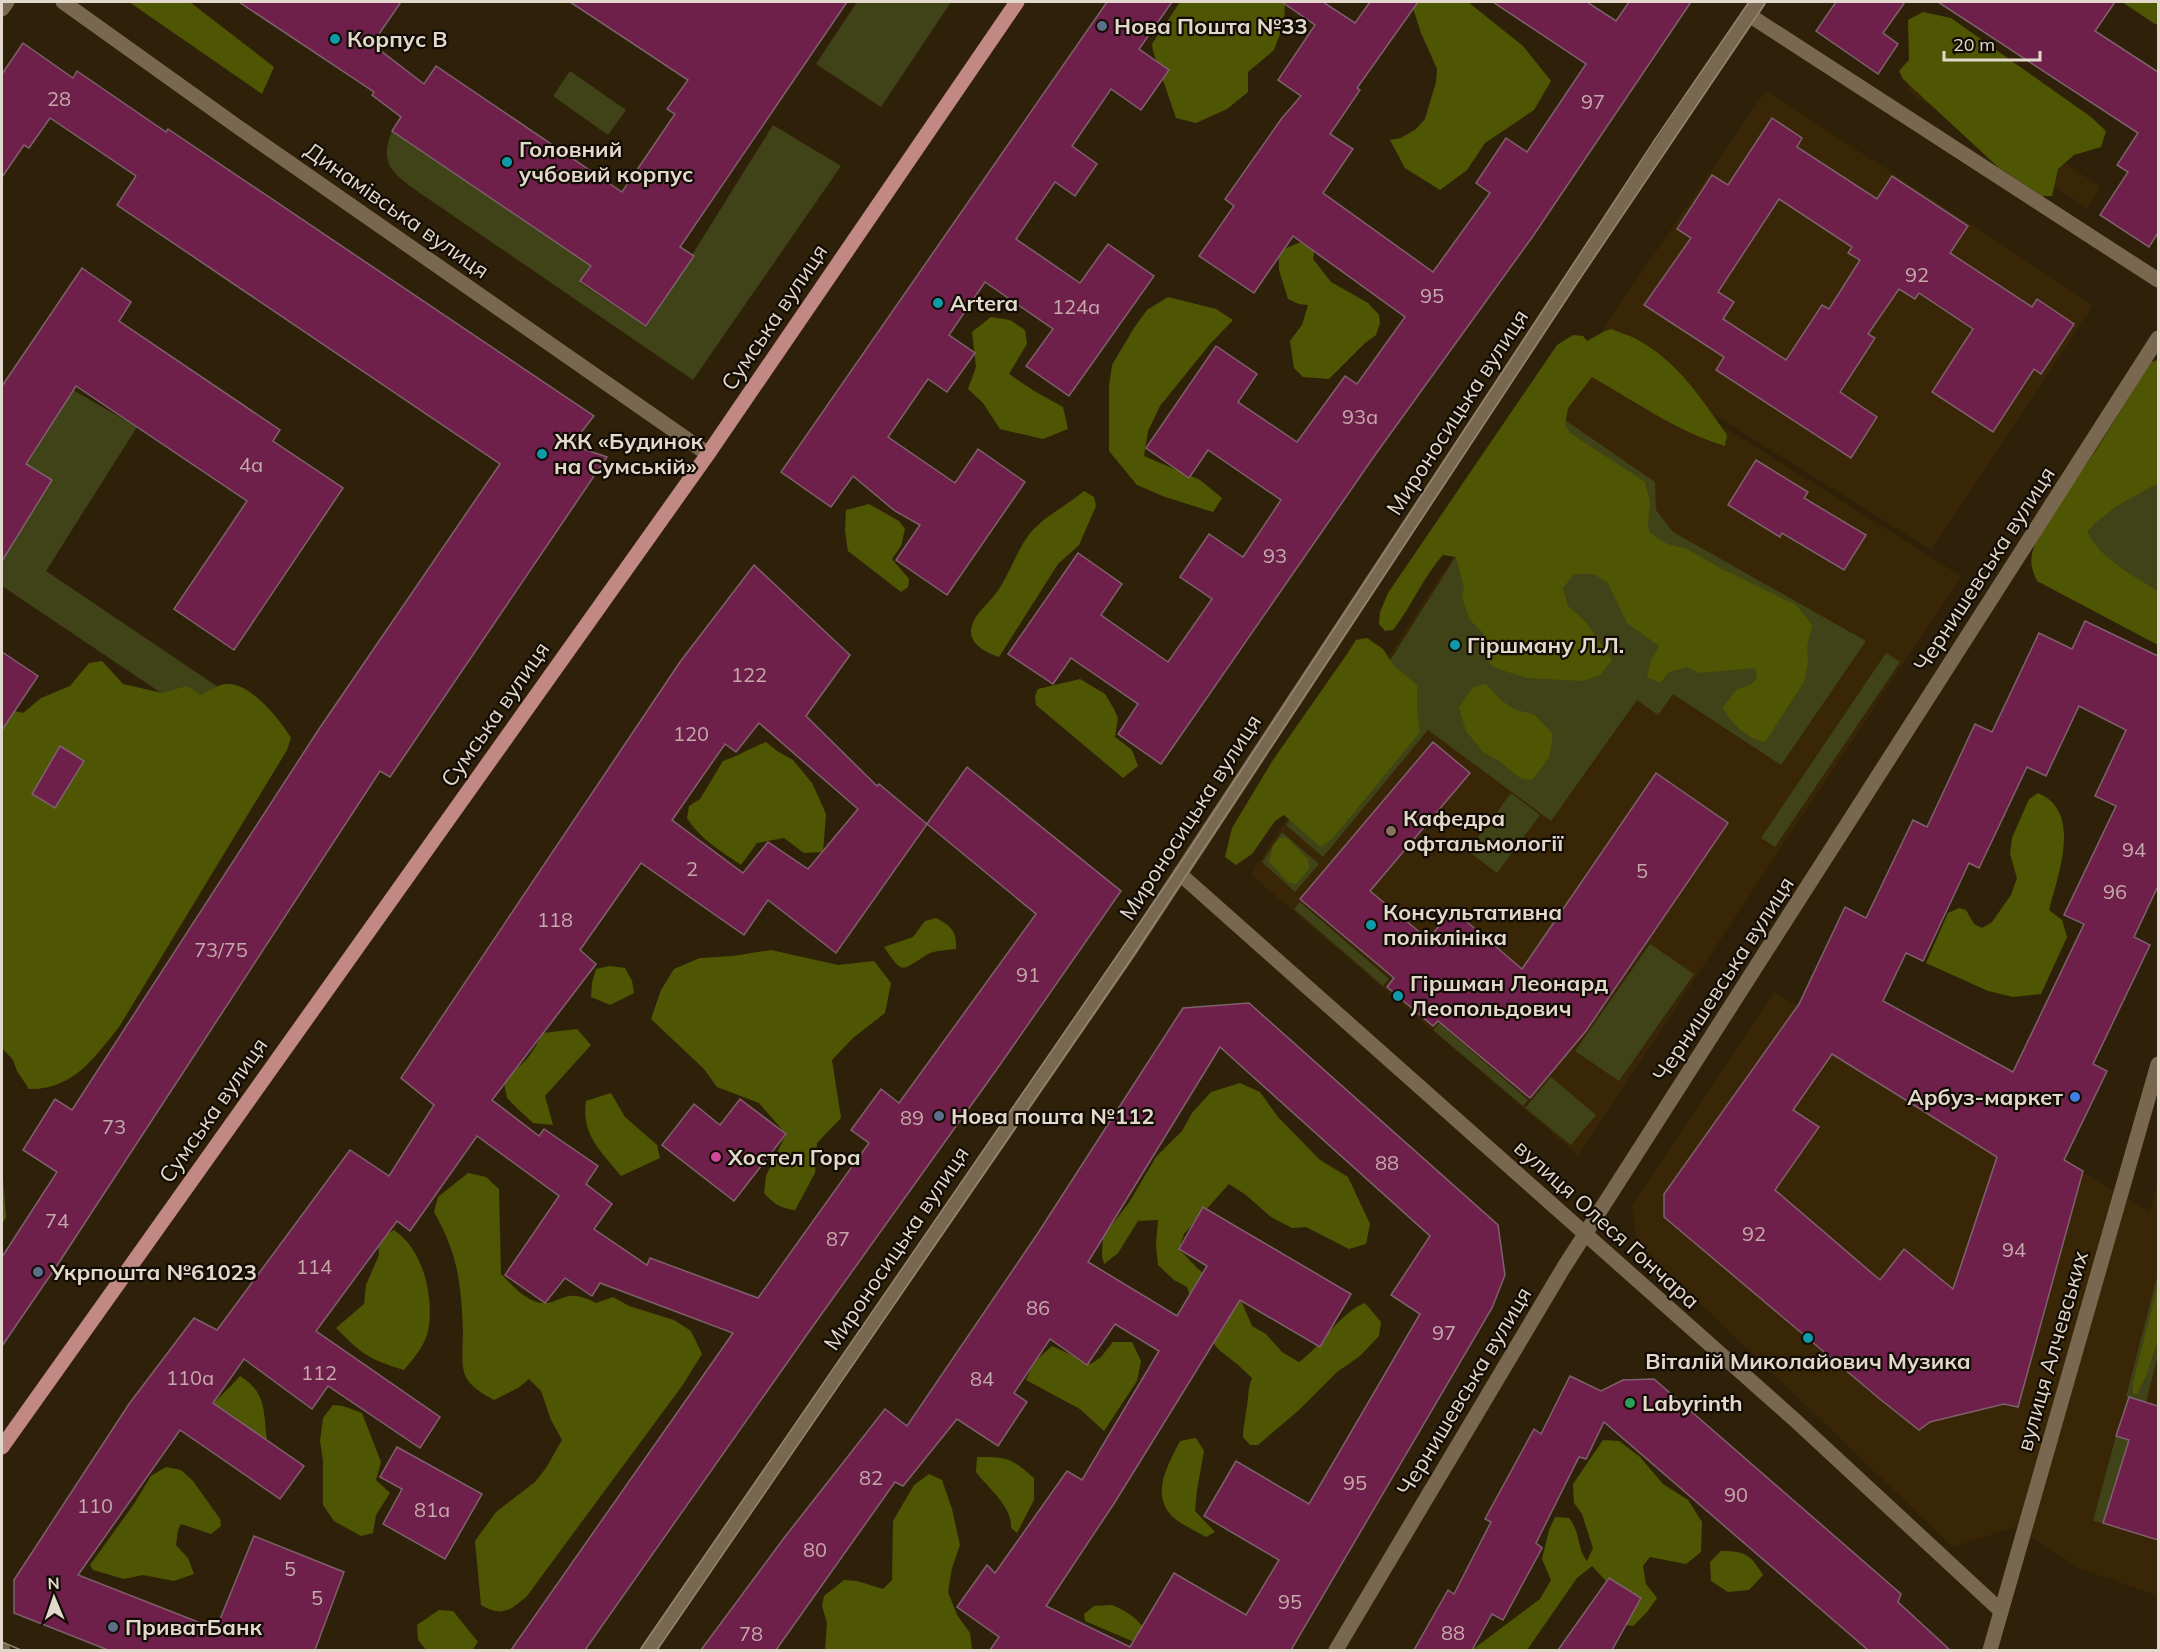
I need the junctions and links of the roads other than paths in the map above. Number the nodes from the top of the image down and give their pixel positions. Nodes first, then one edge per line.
1 (7, 2) edge
2 (63, 2) edge
3 (1017, 2) edge
4 (1758, 2) edge
5 (2, 9) edge
6 (1749, 15) junction
7 (2158, 280) edge
8 (2158, 338) edge
9 (708, 454) junction
10 (1180, 874) junction
11 (2158, 1064) edge
12 (1585, 1234) junction
13 (2, 1447) edge
14 (2001, 1611) junction
15 (648, 1650) edge
16 (1336, 1650) edge
17 (1990, 1650) edge

1 - 5 street
2 - 9 street, Динамівська вулиця
3 - 9 main road, Сумська вулиця
4 - 6 street, Мироносицька вулиця
6 - 7 street
6 - 10 street, Мироносицька вулиця
8 - 12 street, Чернишевська вулиця
9 - 13 main road, Сумська вулиця
10 - 12 street, вулиця Олеся Гончара
10 - 15 street, Мироносицька вулиця
11 - 14 street, вулиця Алчевських
12 - 14 street, вулиця Олеся Гончара
12 - 16 street, Чернишевська вулиця
14 - 17 street, вулиця Алчевських

